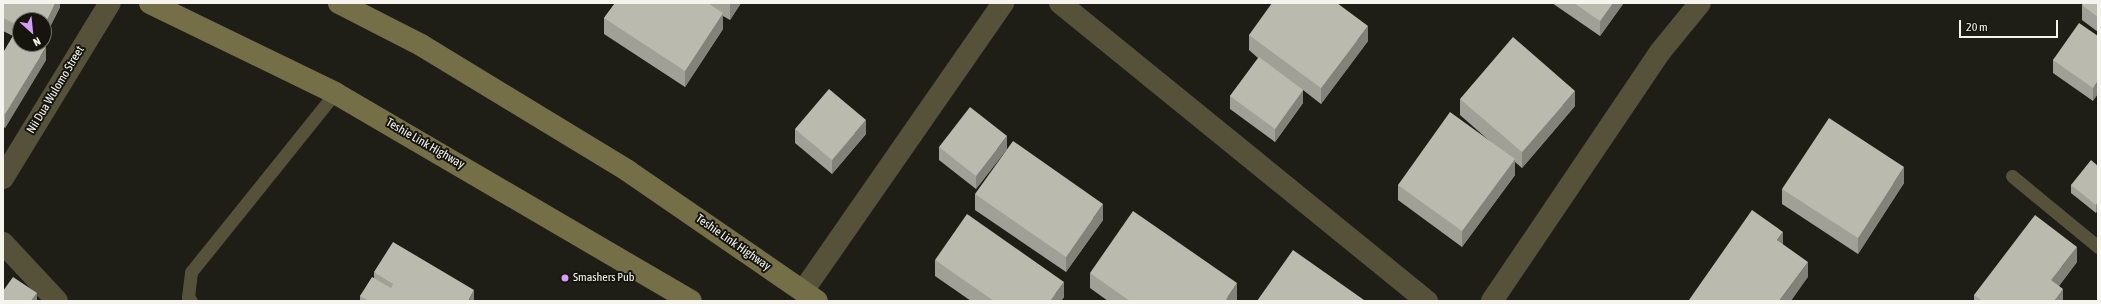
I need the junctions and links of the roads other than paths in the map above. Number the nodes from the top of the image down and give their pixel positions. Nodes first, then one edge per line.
1 (110, 3) edge
2 (150, 3) edge
3 (339, 3) edge
4 (1002, 3) edge
5 (1060, 3) edge
6 (1700, 3) edge
7 (335, 93) junction
8 (2012, 176) dead end
9 (3, 178) edge
10 (3, 243) edge
11 (2098, 247) edge
12 (810, 296) edge
13 (57, 301) edge
14 (191, 301) edge
15 (691, 301) edge
16 (1427, 301) edge
17 (1492, 301) edge

1 - 9 street, Nii Dua Wulomo Street
2 - 7 main road, Teshie Link Highway
3 - 12 main road, Teshie Link Highway
4 - 12 street
5 - 16 street
6 - 17 street
7 - 14 lane
7 - 15 main road, Teshie Link Highway
8 - 11 lane
10 - 13 street

